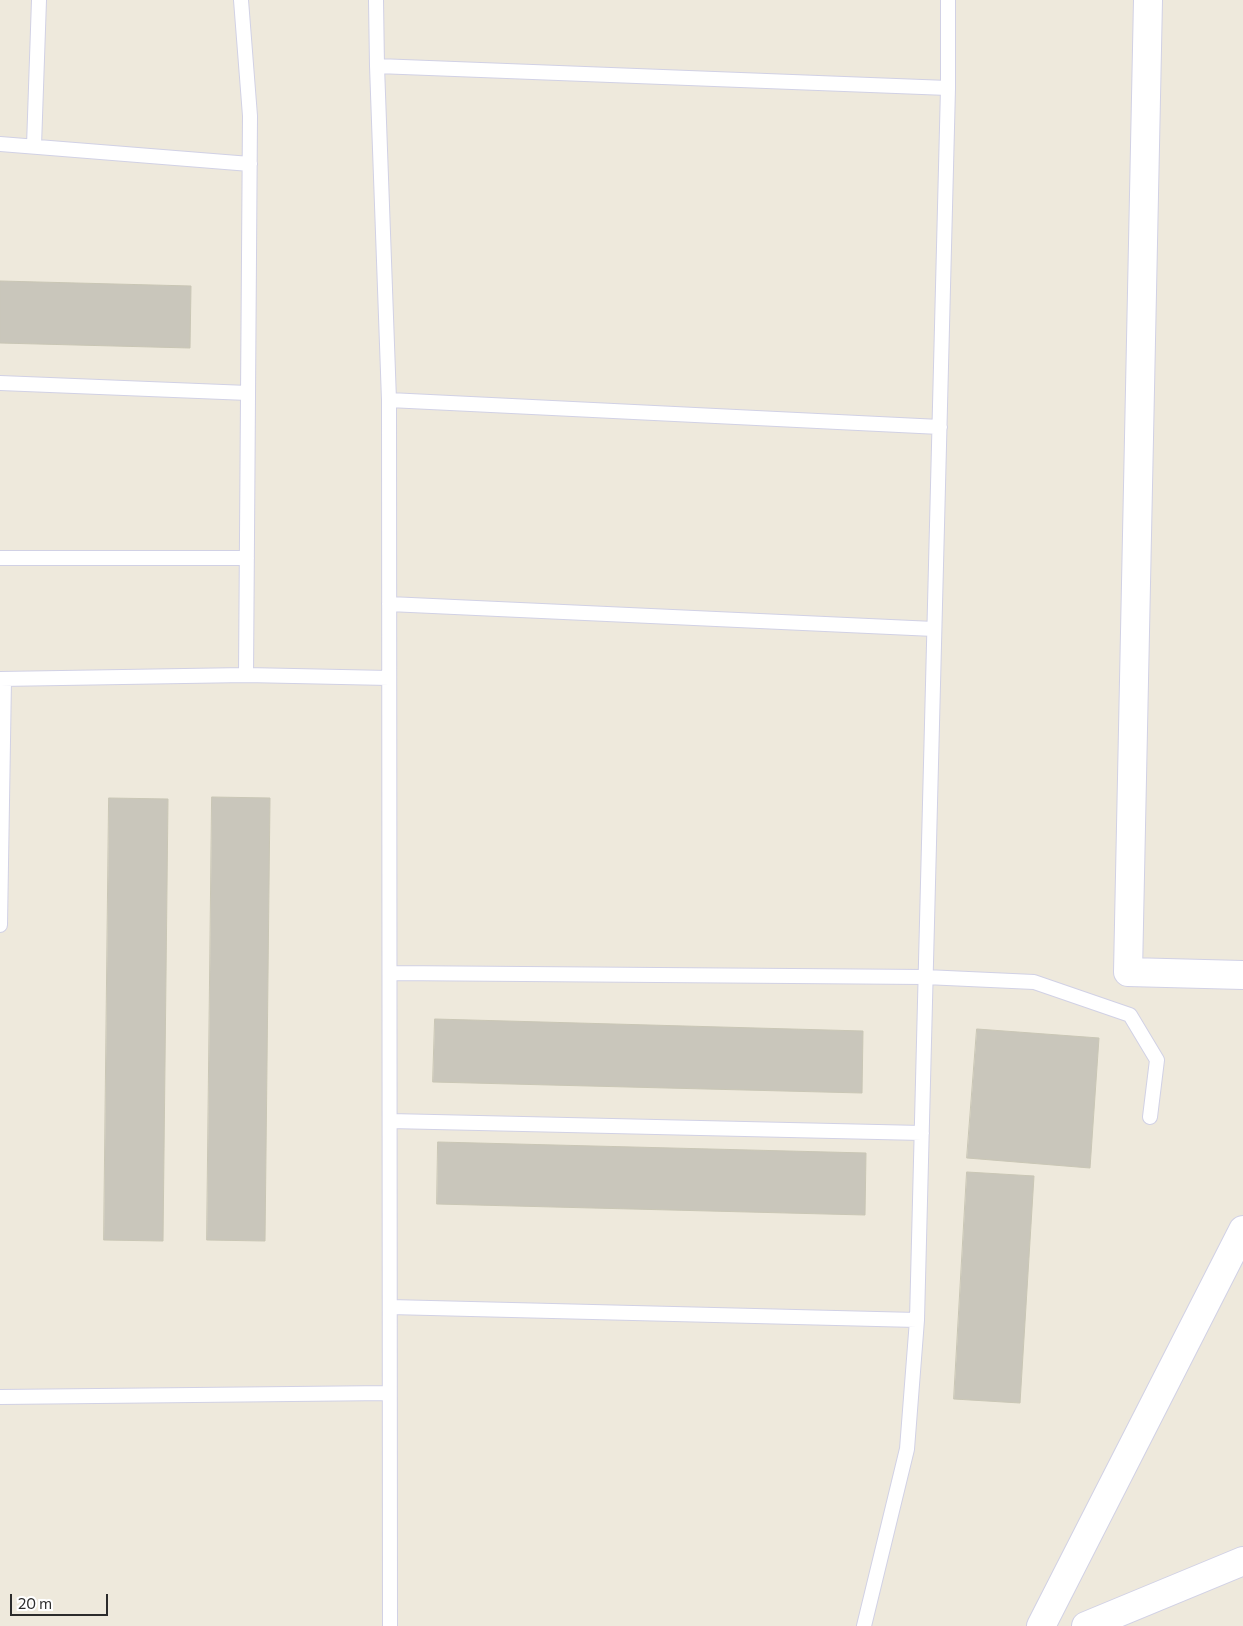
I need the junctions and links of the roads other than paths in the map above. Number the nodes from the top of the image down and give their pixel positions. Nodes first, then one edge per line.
1 (39, 0) edge
2 (241, 0) edge
3 (376, 0) edge
4 (948, 0) edge
5 (1148, 0) edge
6 (377, 66) junction
7 (948, 88) junction
8 (0, 144) edge
9 (34, 146) junction
10 (250, 164) junction
11 (0, 383) edge
12 (248, 393) junction
13 (389, 400) junction
14 (940, 427) junction
15 (0, 558) edge
16 (247, 558) junction
17 (389, 604) junction
18 (934, 629) junction
19 (246, 675) junction
20 (2, 678) edge
21 (389, 678) junction
22 (0, 925) edge
23 (390, 973) junction
24 (1243, 975) edge
25 (925, 977) junction
26 (1150, 1117) dead end
27 (390, 1122) junction
28 (922, 1133) junction
29 (1243, 1230) edge
30 (390, 1307) junction
31 (917, 1320) junction
32 (389, 1393) junction
33 (0, 1396) edge
34 (1243, 1561) edge
35 (390, 1626) edge
36 (864, 1626) edge
37 (1041, 1626) edge
38 (1086, 1626) edge

1 - 9 lane
2 - 10 lane
3 - 6 lane
4 - 7 lane
5 - 24 street
6 - 7 lane
6 - 13 lane
7 - 14 lane
8 - 9 lane
9 - 10 lane
10 - 12 lane
11 - 12 lane
12 - 16 lane
13 - 14 lane
13 - 17 lane
14 - 18 lane
15 - 16 lane
16 - 19 lane
17 - 18 lane
17 - 21 lane
18 - 25 lane
19 - 20 lane
19 - 21 lane
20 - 22 lane
21 - 23 lane
23 - 25 lane
23 - 27 lane
25 - 26 lane
25 - 28 lane
27 - 28 lane
27 - 30 lane
28 - 31 lane
29 - 37 street
30 - 31 lane
30 - 32 lane
31 - 36 lane
32 - 33 lane
32 - 35 lane
34 - 38 street

